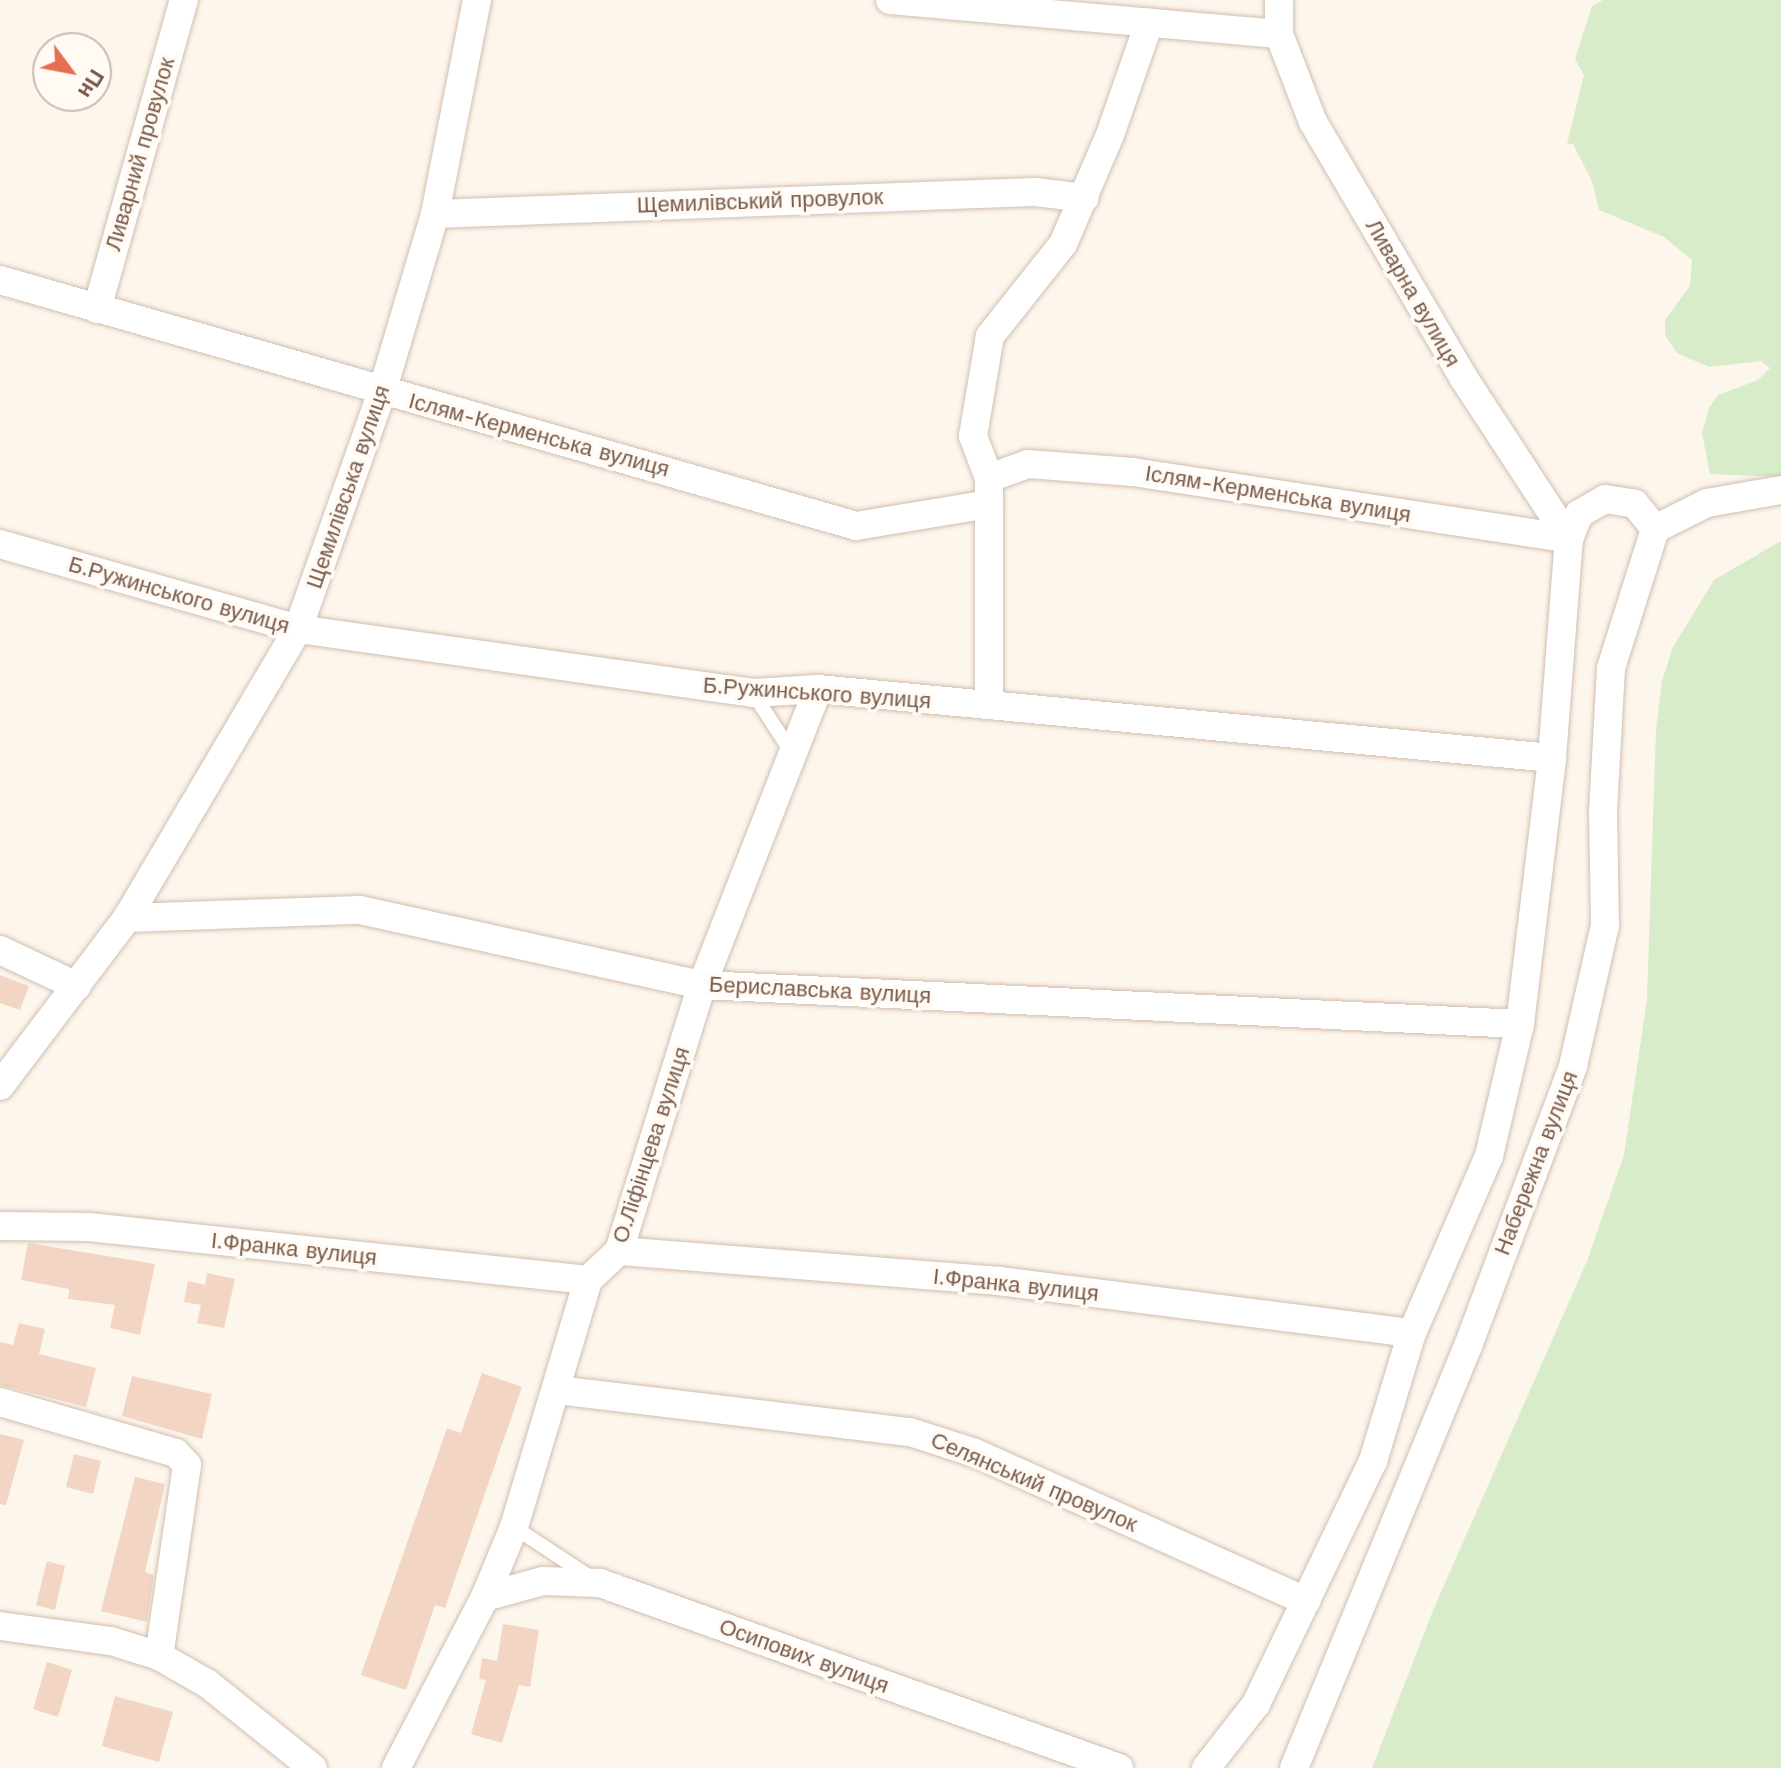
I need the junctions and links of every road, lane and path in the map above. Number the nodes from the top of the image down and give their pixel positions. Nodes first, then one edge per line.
1 (184, 0) edge
2 (477, 0) edge
3 (1279, 0) edge
4 (907, 1) edge
5 (1149, 23) junction
6 (1279, 34) junction
7 (1085, 198) junction
8 (435, 214) junction
9 (0, 280) edge
10 (97, 309) junction
11 (382, 392) junction
12 (1781, 490) edge
13 (989, 491) junction
14 (1655, 529) junction
15 (1569, 539) junction
16 (0, 544) edge
17 (298, 629) junction
18 (818, 689) junction
19 (753, 693) junction
20 (989, 705) junction
21 (793, 754) junction
22 (1552, 758) junction
23 (127, 918) junction
24 (0, 950) edge
25 (702, 985) junction
26 (77, 986) junction
27 (1520, 1024) junction
28 (0, 1086) edge
29 (0, 1226) edge
30 (619, 1251) junction
31 (588, 1280) junction
32 (1412, 1333) junction
33 (557, 1390) junction
34 (0, 1402) edge
35 (514, 1527) junction
36 (600, 1583) junction
37 (485, 1597) junction
38 (1306, 1601) junction
39 (0, 1626) edge
40 (159, 1656) junction
41 (287, 1758) edge
42 (313, 1768) edge
43 (396, 1768) edge
44 (1119, 1768) edge
45 (1206, 1768) edge
46 (1294, 1768) edge

1 - 10 street, Ливарний провулок
2 - 8 street, Щемилівська вулиця
3 - 6 street, Ливарна вулиця
4 - 5 street
5 - 6 street
5 - 7 street
6 - 15 street, Ливарна вулиця
7 - 8 street, Щемилівський провулок
7 - 13 street
8 - 11 street, Щемилівська вулиця
9 - 10 street, Іслям-Керменська вулиця
10 - 11 street, Іслям-Керменська вулиця
11 - 13 street, Іслям-Керменська вулиця
11 - 17 street, Щемилівська вулиця
12 - 14 street
13 - 15 street, Іслям-Керменська вулиця
13 - 20 street
14 - 15 street
14 - 46 street, Набережна вулиця
15 - 22 street
16 - 17 street, Б.Ружинського вулиця
17 - 19 street, Б.Ружинського вулиця
17 - 23 street, Щемилівська вулиця
18 - 19 street, Б.Ружинського вулиця
18 - 20 street, Б.Ружинського вулиця
18 - 21 street, О.Ліфінцева вулиця
19 - 21 lane
20 - 22 street, Б.Ружинського вулиця
21 - 25 street, О.Ліфінцева вулиця
22 - 27 street
23 - 25 street, Бериславська вулиця
23 - 26 street, Щемилівська вулиця
24 - 26 street
25 - 27 street, Бериславська вулиця
25 - 30 street, О.Ліфінцева вулиця
26 - 28 street, Щемилівська вулиця
27 - 32 street
29 - 31 street, І.Франка вулиця
30 - 31 street, О.Ліфінцева вулиця
30 - 32 street, І.Франка вулиця
31 - 33 street
32 - 38 street
33 - 35 street
33 - 38 street, Селянський провулок
34 - 40 street
35 - 36 lane
35 - 37 street
36 - 37 street, Осипових вулиця
36 - 44 street, Осипових вулиця
37 - 43 street
38 - 45 street
39 - 40 street
40 - 41 street
41 - 42 street

